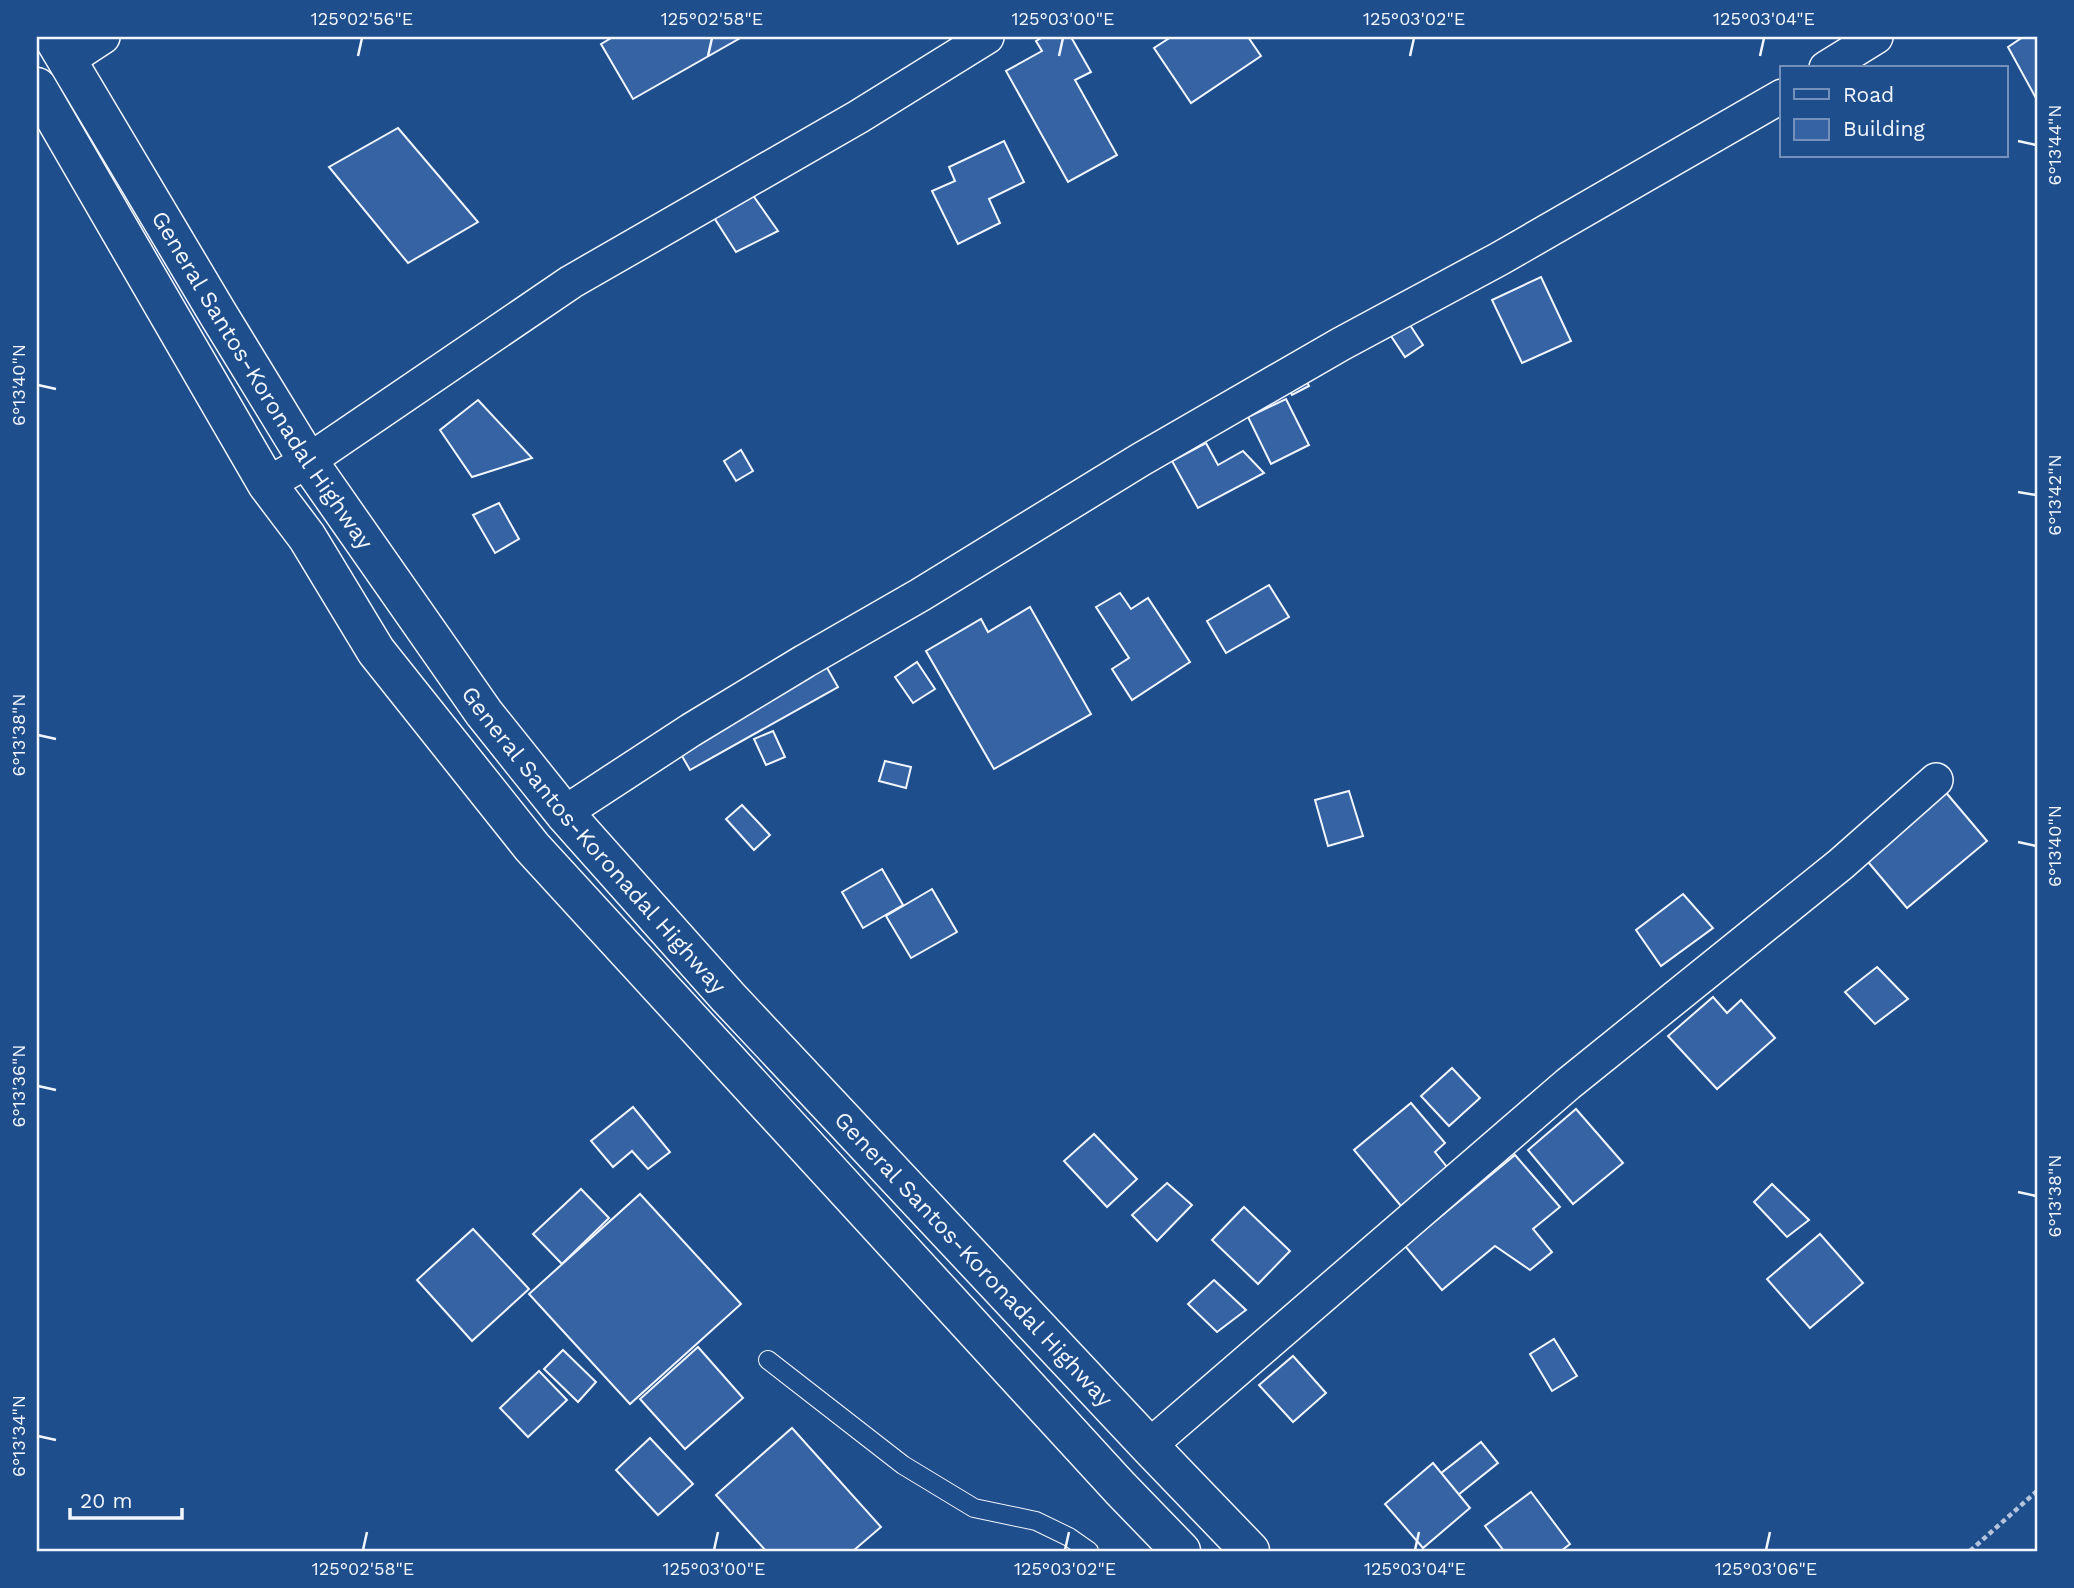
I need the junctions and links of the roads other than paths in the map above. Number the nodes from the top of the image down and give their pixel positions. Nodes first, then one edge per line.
1 (103, 37) edge
2 (987, 37) edge
3 (1876, 37) edge
4 (60, 48) edge
5 (1829, 66) edge
6 (37, 87) edge
7 (1780, 97) edge
8 (308, 461) junction
9 (267, 484) junction
10 (1936, 780) dead end
11 (564, 813) junction
12 (728, 997) junction
13 (696, 1025) junction
14 (768, 1360) dead end
15 (1149, 1447) junction
16 (1089, 1551) edge
17 (1181, 1551) edge
18 (1250, 1551) edge

1 - 4 street
2 - 8 street
3 - 5 street
4 - 8 highway, General Santos-Koronadal Highway
6 - 9 highway, General Santos-Koronadal Highway
7 - 11 street
8 - 9 street
8 - 11 highway, General Santos-Koronadal Highway
9 - 13 highway, General Santos-Koronadal Highway
10 - 15 street
11 - 12 highway, General Santos-Koronadal Highway
12 - 13 highway
12 - 15 highway, General Santos-Koronadal Highway
13 - 17 highway, General Santos-Koronadal Highway
14 - 16 lane
15 - 18 highway, General Santos-Koronadal Highway

